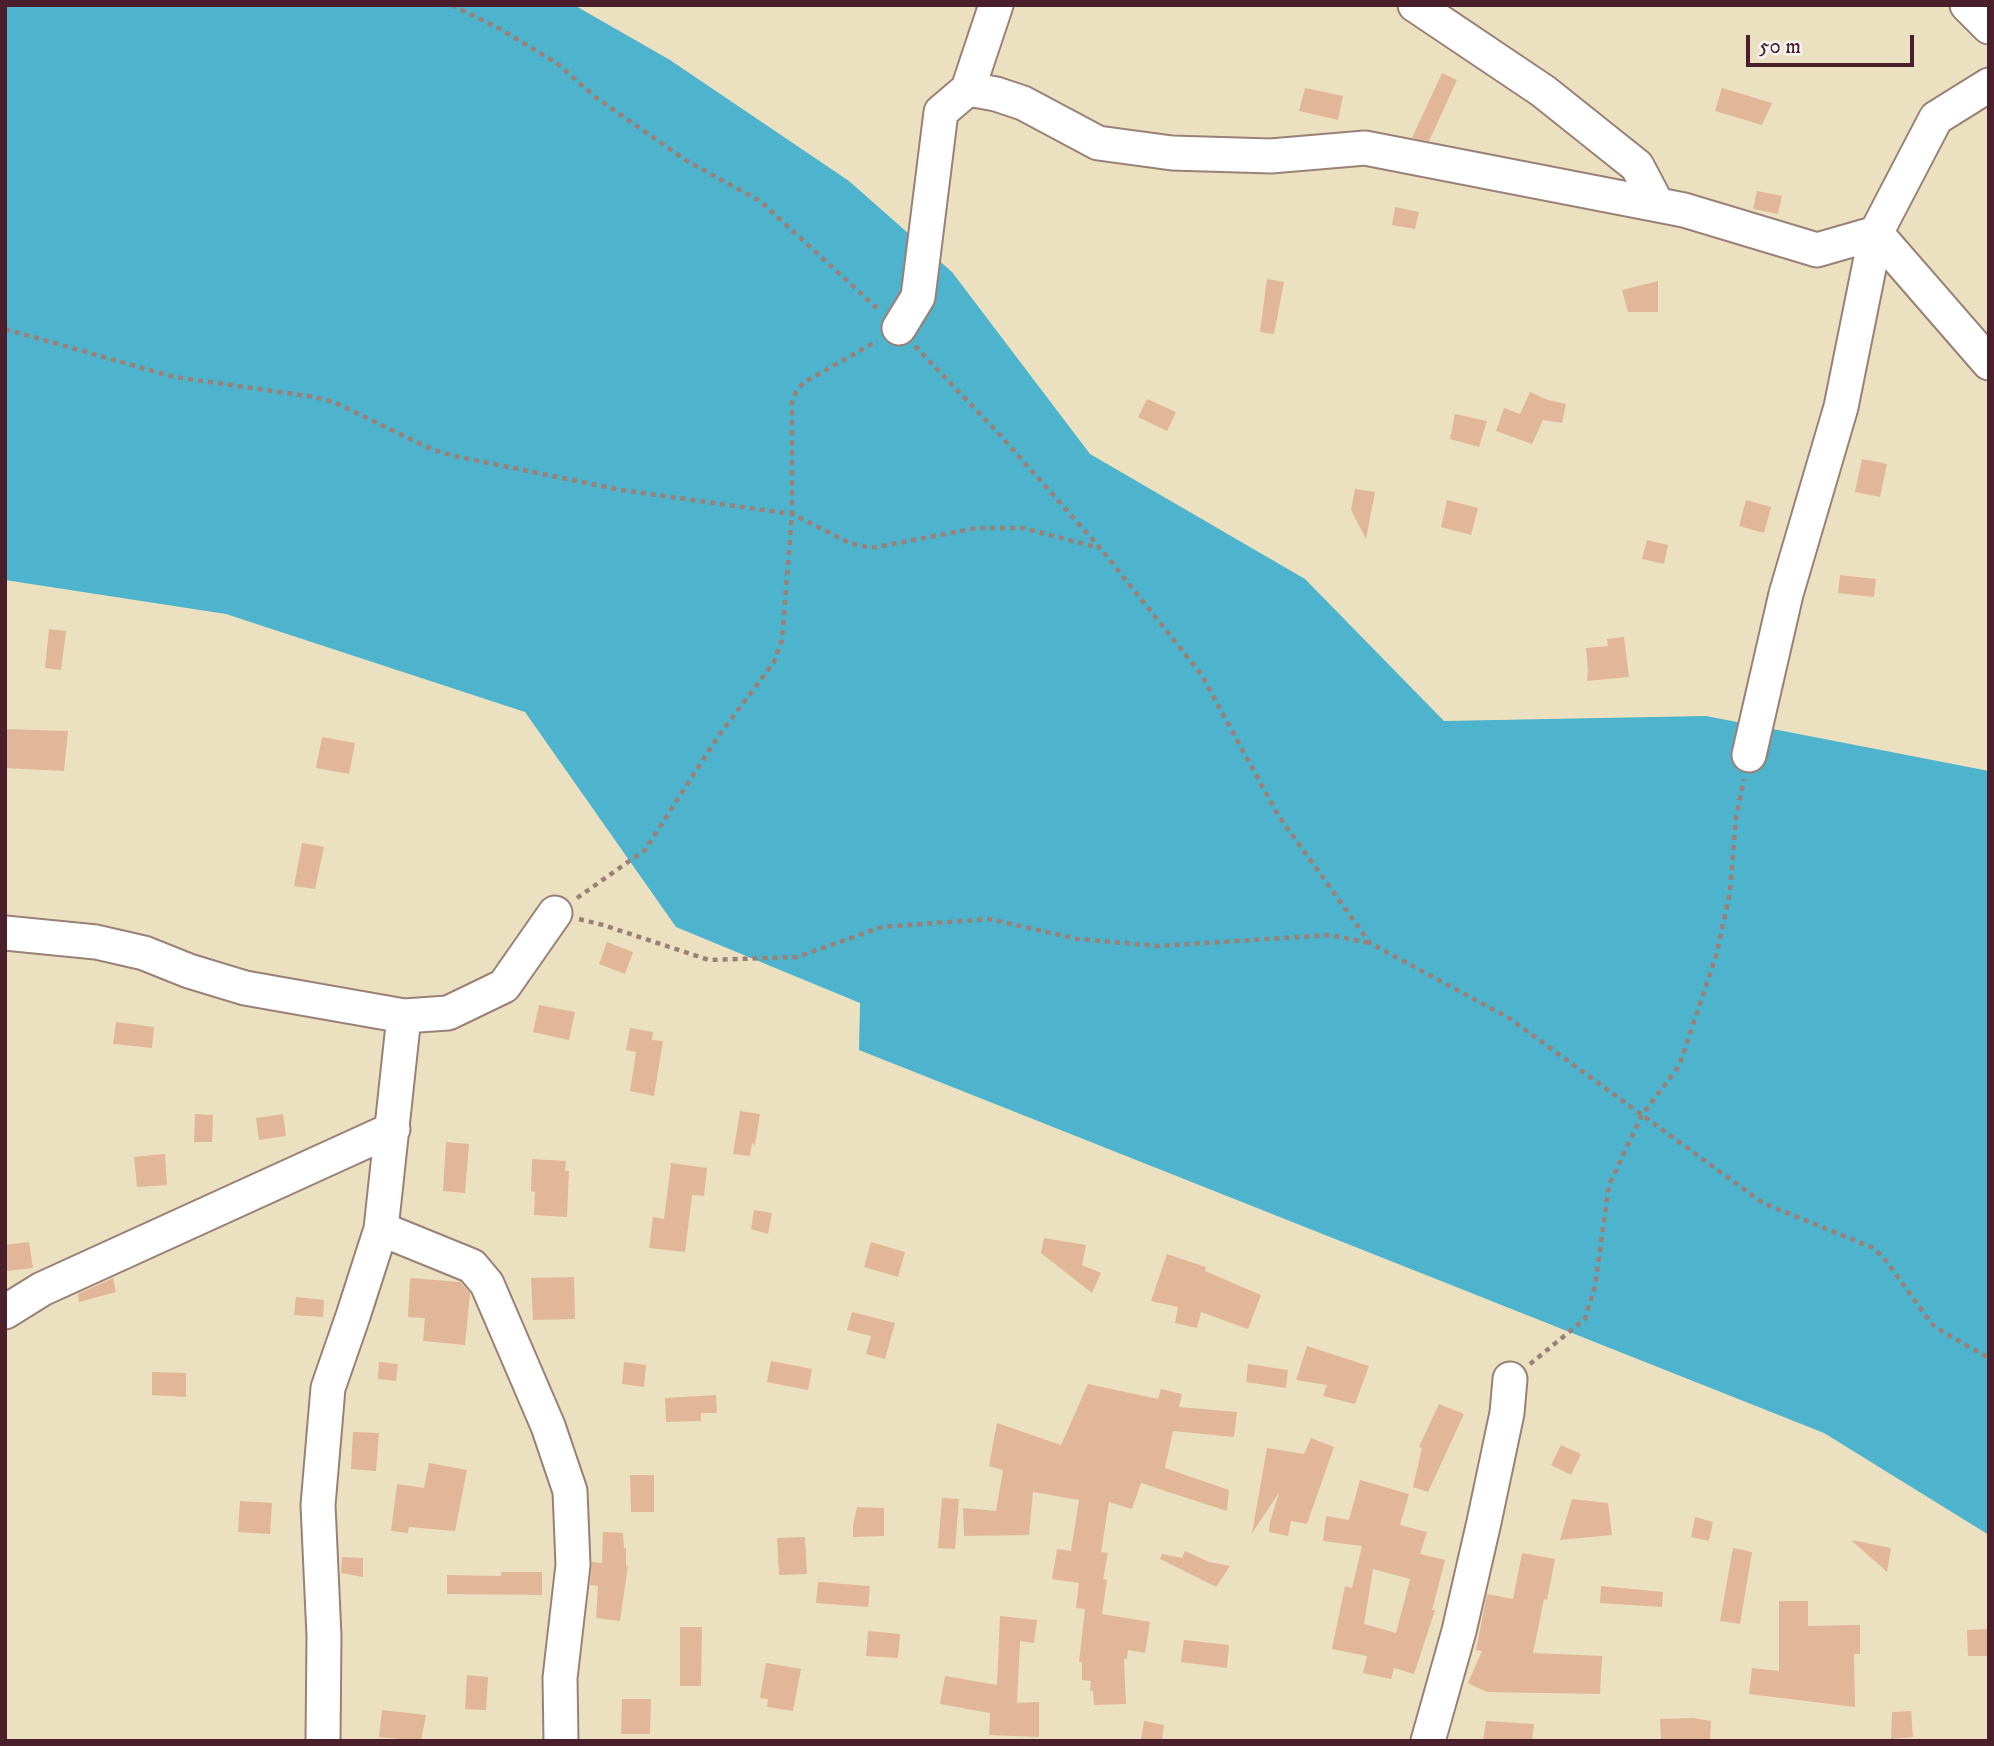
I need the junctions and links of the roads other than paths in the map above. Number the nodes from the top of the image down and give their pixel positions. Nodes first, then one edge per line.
1 (996, 5) edge
2 (1415, 5) edge
3 (1967, 5) edge
4 (1989, 27) edge
5 (1989, 85) edge
6 (968, 89) junction
7 (1657, 204) junction
8 (1877, 233) junction
9 (899, 328) road end
10 (1989, 363) edge
11 (1749, 755) road end
12 (555, 913) road end
13 (5, 933) edge
14 (404, 1016) junction
15 (393, 1129) junction
16 (382, 1229) junction
17 (42, 1289) junction
18 (5, 1297) edge
19 (5, 1312) edge
20 (1510, 1379) road end
21 (323, 1741) edge
22 (561, 1741) edge
23 (1428, 1741) edge

1 - 6 street
2 - 7 street
3 - 4 street
5 - 8 street
6 - 7 street
6 - 9 street
7 - 8 street
8 - 10 street
8 - 11 street
12 - 14 street
13 - 14 street
14 - 15 street
15 - 16 street
15 - 17 street
16 - 21 street
16 - 22 street
17 - 18 street
17 - 19 street
20 - 23 street

